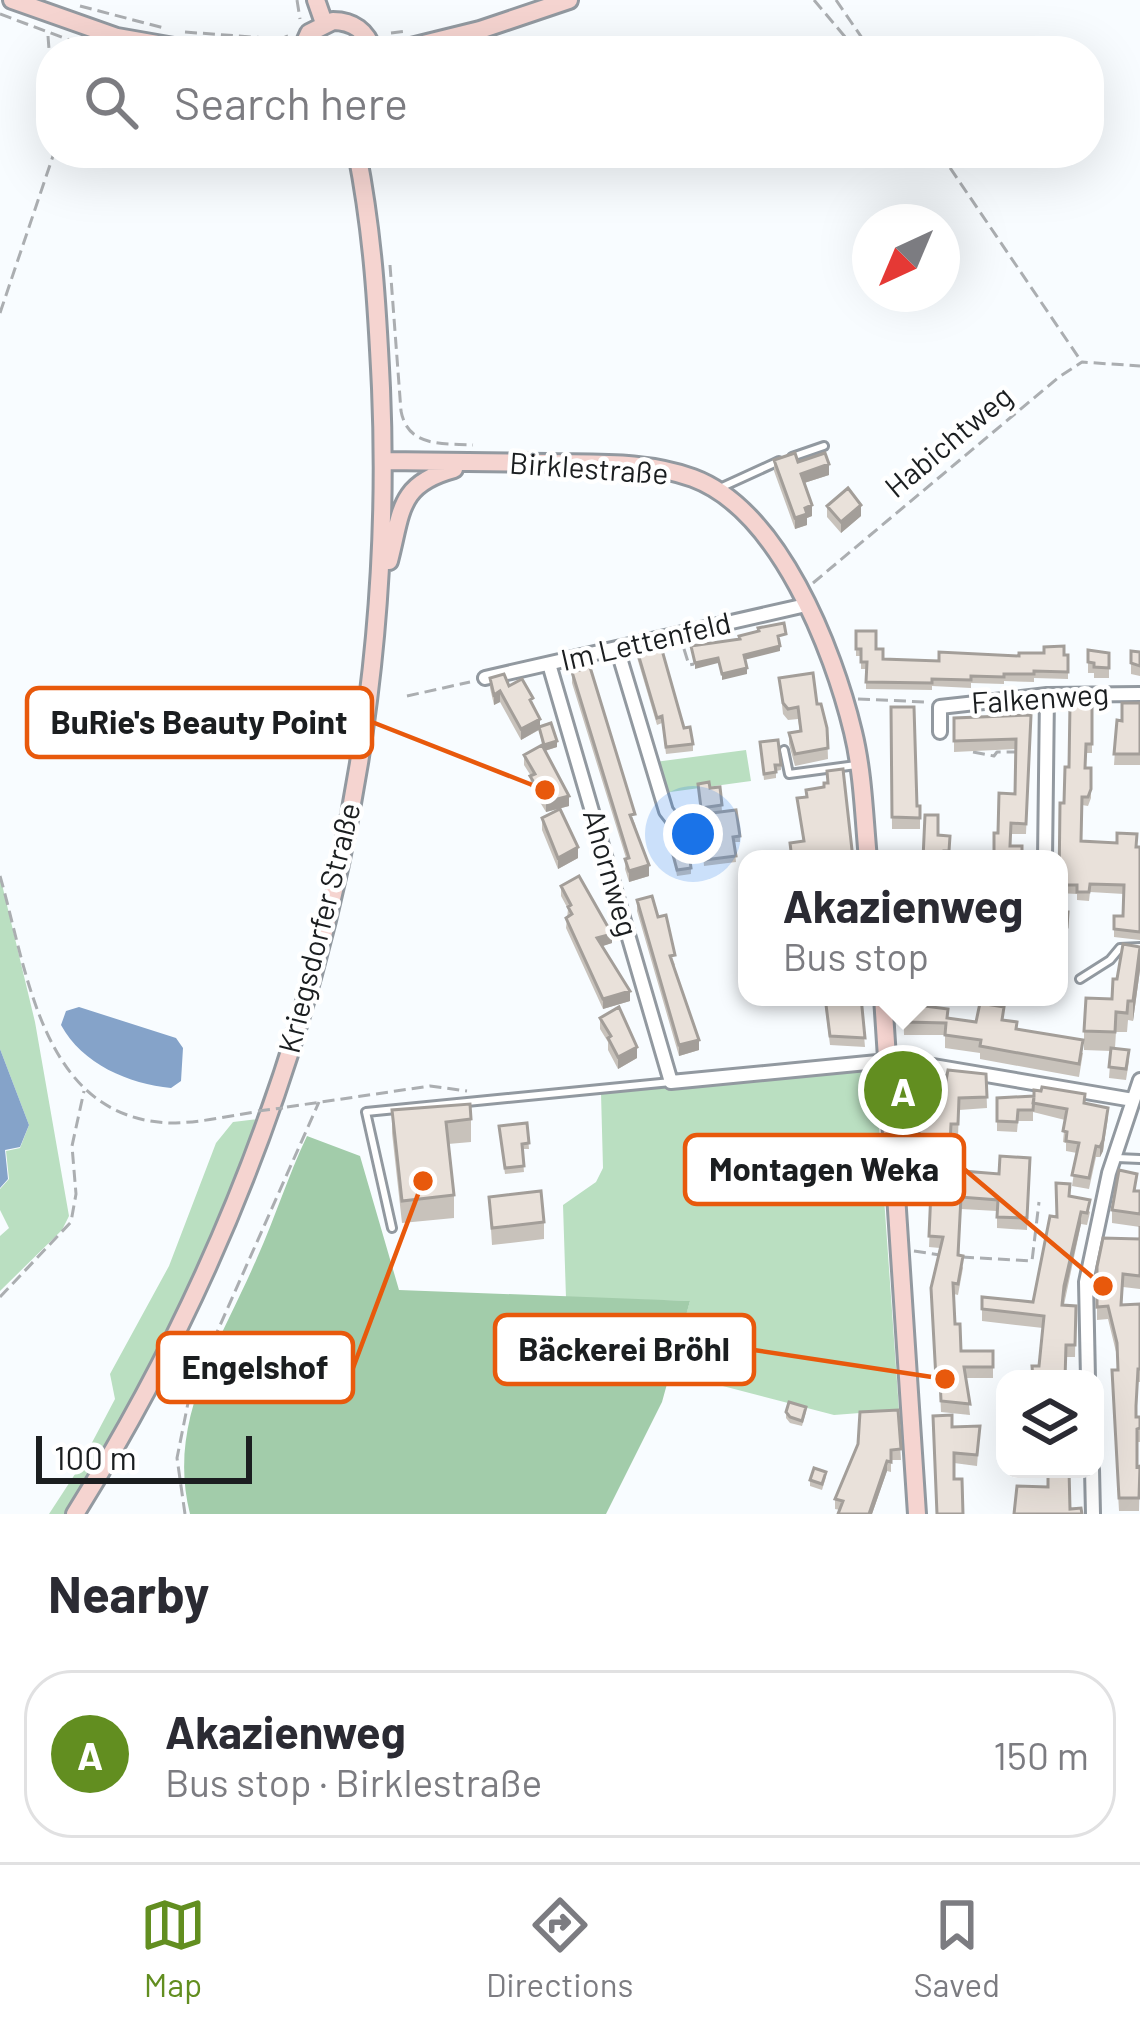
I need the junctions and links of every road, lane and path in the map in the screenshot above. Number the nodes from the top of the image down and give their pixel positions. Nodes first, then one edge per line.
1 (12, 0) edge
2 (297, 0) edge
3 (316, 0) edge
4 (569, 0) edge
5 (814, 0) edge
6 (836, 0) edge
7 (70, 3) dead end
8 (0, 14) edge
9 (324, 23) junction
10 (299, 24) dead end
11 (47, 34) joint
12 (53, 36) edge
13 (113, 36) edge
14 (240, 36) edge
15 (305, 36) edge
16 (365, 36) edge
17 (459, 36) edge
18 (844, 36) edge
19 (861, 36) edge
20 (49, 168) edge
21 (359, 168) edge
22 (950, 168) edge
23 (388, 255) dead end
24 (0, 313) edge
25 (1082, 362) junction
26 (1140, 366) edge
27 (824, 446) dead end
28 (484, 454) junction
29 (384, 461) junction
30 (725, 495) junction
31 (381, 590) junction
32 (805, 605) junction
33 (680, 634) junction
34 (616, 648) junction
35 (549, 664) junction
36 (694, 664) edge
37 (485, 678) joint
38 (1047, 694) junction
39 (1140, 694) edge
40 (407, 696) dead end
41 (844, 701) junction
42 (940, 707) junction
43 (940, 732) dead end
44 (784, 750) edge
45 (973, 752) edge
46 (1047, 753) junction
47 (859, 765) junction
48 (684, 834) dead end
49 (867, 850) edge
50 (1045, 850) edge
51 (0, 876) edge
52 (1140, 947) edge
53 (1080, 979) dead end
54 (884, 1006) edge
55 (888, 1060) junction
56 (1140, 1080) edge
57 (671, 1082) junction
58 (461, 1089) dead end
59 (84, 1091) junction
60 (1135, 1098) edge
61 (319, 1102) junction
62 (1114, 1158) junction
63 (1140, 1159) edge
64 (1040, 1202) dead end
65 (392, 1228) dead end
66 (901, 1250) junction
67 (1032, 1261) junction
68 (1034, 1272) edge
69 (0, 1297) edge
70 (1088, 1370) edge
71 (1092, 1478) edge
72 (75, 1514) edge
73 (184, 1514) edge
74 (917, 1514) edge
75 (1093, 1514) edge

1 - 13 main road
2 - 10 path
3 - 9 main road
4 - 17 main road
5 - 18 path
6 - 19 path
7 - 14 path
8 - 11 path
9 - 15 main road
9 - 16 main road
11 - 12 path
20 - 24 path
21 - 29 main road, Kriegsdorfer Straße
22 - 25 path
23 - 28 path
25 - 26 path
25 - 32 path, Habichtweg
27 - 30 lane
28 - 29 main road, Birklestraße
28 - 30 main road, Birklestraße
28 - 31 main road, Birklestraße
29 - 31 main road, Kriegsdorfer Straße
30 - 32 main road, Birklestraße
31 - 72 main road, Kriegsdorfer Straße
32 - 33 street, Im Lettenfeld
32 - 41 main road, Birklestraße
33 - 34 street, Im Lettenfeld
33 - 36 path
34 - 35 street, Im Lettenfeld
34 - 48 street
35 - 37 street, Im Lettenfeld
35 - 57 street, Ahornweg
37 - 40 path
38 - 39 street, Falkenweg
38 - 42 street, Falkenweg
38 - 46 street
41 - 42 path, Falkenweg
41 - 47 main road, Birklestraße
42 - 43 street, Falkenweg
44 - 47 lane
45 - 46 path
46 - 50 street
47 - 49 main road, Birklestraße
51 - 59 path
52 - 53 lane
54 - 55 main road
55 - 57 street
55 - 60 street
55 - 66 main road
56 - 60 street
57 - 65 lane
58 - 61 path
59 - 61 path, bridge
59 - 69 path
60 - 62 street
61 - 73 path
62 - 63 lane
62 - 70 street
64 - 67 path
66 - 67 path
66 - 74 main road
67 - 68 path
71 - 75 street

